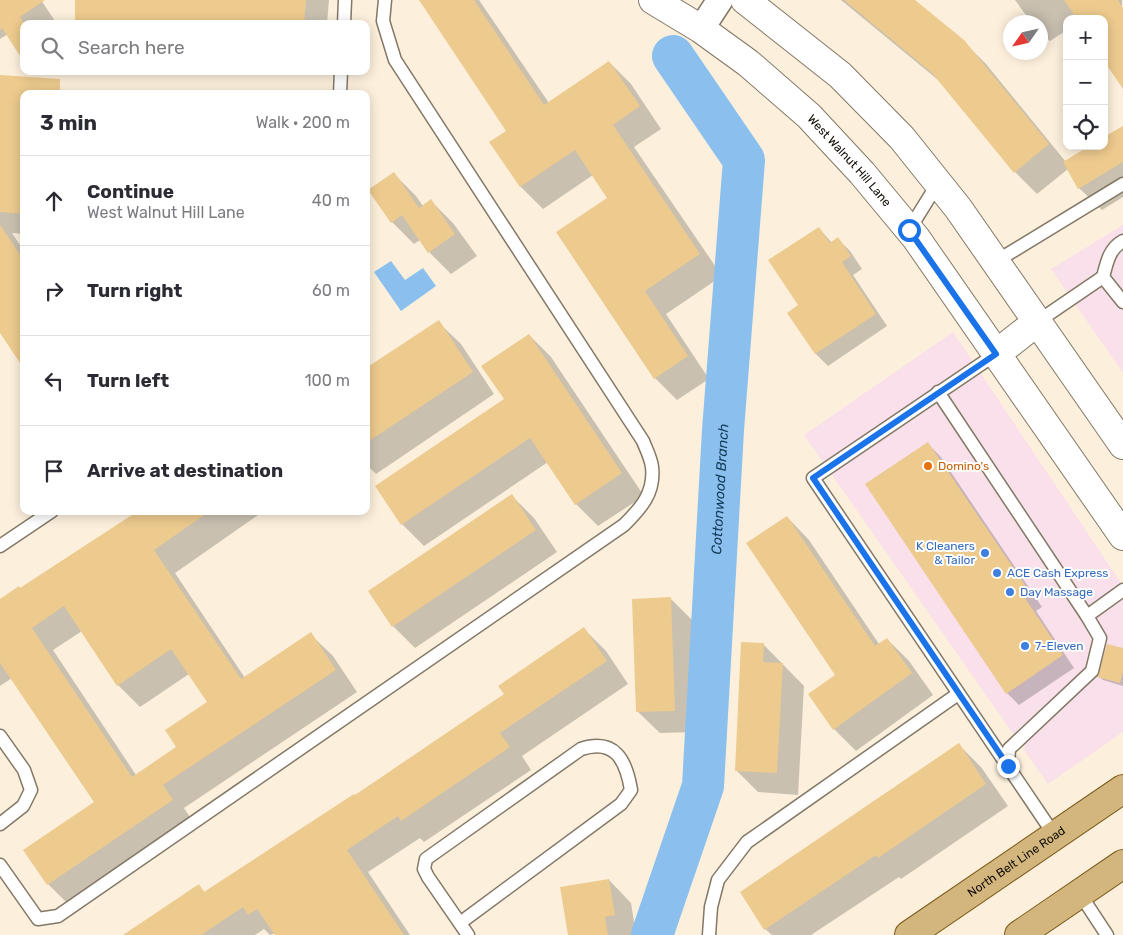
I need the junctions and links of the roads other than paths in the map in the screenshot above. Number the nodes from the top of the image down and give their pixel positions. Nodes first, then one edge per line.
1 (345, 0) edge
2 (385, 0) edge
3 (653, 0) edge
4 (720, 0) edge
5 (745, 0) edge
6 (344, 20) edge
7 (701, 29) junction
8 (341, 75) edge
9 (340, 90) edge
10 (938, 183) junction
11 (1123, 184) edge
12 (909, 230) junction
13 (1123, 240) edge
14 (996, 262) junction
15 (1103, 277) junction
16 (1123, 302) edge
17 (1038, 322) junction
18 (996, 354) junction
19 (938, 392) junction
20 (1123, 445) edge
21 (46, 515) edge
22 (1123, 536) edge
23 (0, 546) edge
24 (1123, 590) edge
25 (1087, 616) junction
26 (958, 694) junction
27 (0, 736) edge
28 (1008, 766) junction
29 (1123, 789) edge
30 (0, 824) edge
31 (1055, 836) junction
32 (0, 864) edge
33 (1123, 864) edge
34 (1080, 894) junction
35 (460, 923) junction
36 (468, 935) edge
37 (709, 935) edge
38 (909, 935) edge
39 (1019, 935) edge
40 (1107, 935) edge

1 - 6 lane
2 - 32 lane
3 - 7 main road, West Walnut Hill Lane
4 - 7 street
5 - 10 main road
7 - 12 main road, West Walnut Hill Lane
8 - 9 lane
10 - 12 lane
10 - 14 main road
11 - 14 lane
12 - 18 main road, West Walnut Hill Lane
13 - 15 lane
14 - 17 main road
15 - 16 lane
15 - 17 lane
17 - 18 main road
17 - 20 main road
18 - 19 lane
18 - 22 main road, West Walnut Hill Lane
19 - 25 lane
19 - 26 lane
21 - 23 lane
24 - 25 lane
25 - 28 lane
26 - 28 lane
26 - 37 lane
27 - 30 lane
28 - 31 lane
29 - 31 main road, North Belt Line Road
31 - 38 main road, North Belt Line Road
33 - 34 main road
34 - 39 main road
34 - 40 lane
35 - 35 lane
35 - 36 lane

